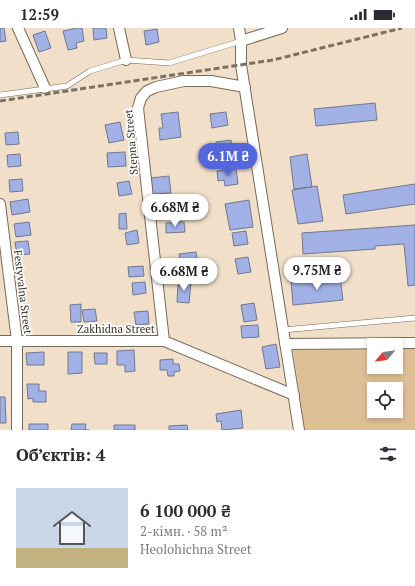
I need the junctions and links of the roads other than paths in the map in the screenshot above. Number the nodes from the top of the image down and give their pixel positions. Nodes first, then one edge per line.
1 (18, 28) edge
2 (119, 28) edge
3 (239, 28) edge
4 (282, 28) edge
5 (241, 41) junction
6 (126, 60) junction
7 (245, 87) junction
8 (44, 88) junction
9 (0, 95) edge
10 (0, 204) edge
11 (415, 318) edge
12 (283, 330) junction
13 (17, 340) junction
14 (0, 341) edge
15 (164, 341) junction
16 (415, 343) edge
17 (286, 344) junction
18 (294, 395) junction
19 (17, 430) edge
20 (299, 430) edge

1 - 8 street
2 - 6 street
3 - 5 street
4 - 5 street
5 - 6 lane
5 - 7 street
6 - 8 lane
7 - 12 street
7 - 15 street, Stepna Street
8 - 9 lane
10 - 13 street, Festyvalna Street
11 - 12 lane
12 - 17 street
13 - 14 street, Zakhidna Street
13 - 15 street, Zakhidna Street
13 - 19 street, Festyvalna Street
15 - 18 street, Zakhidna Street
16 - 17 street
17 - 18 street
18 - 20 street

